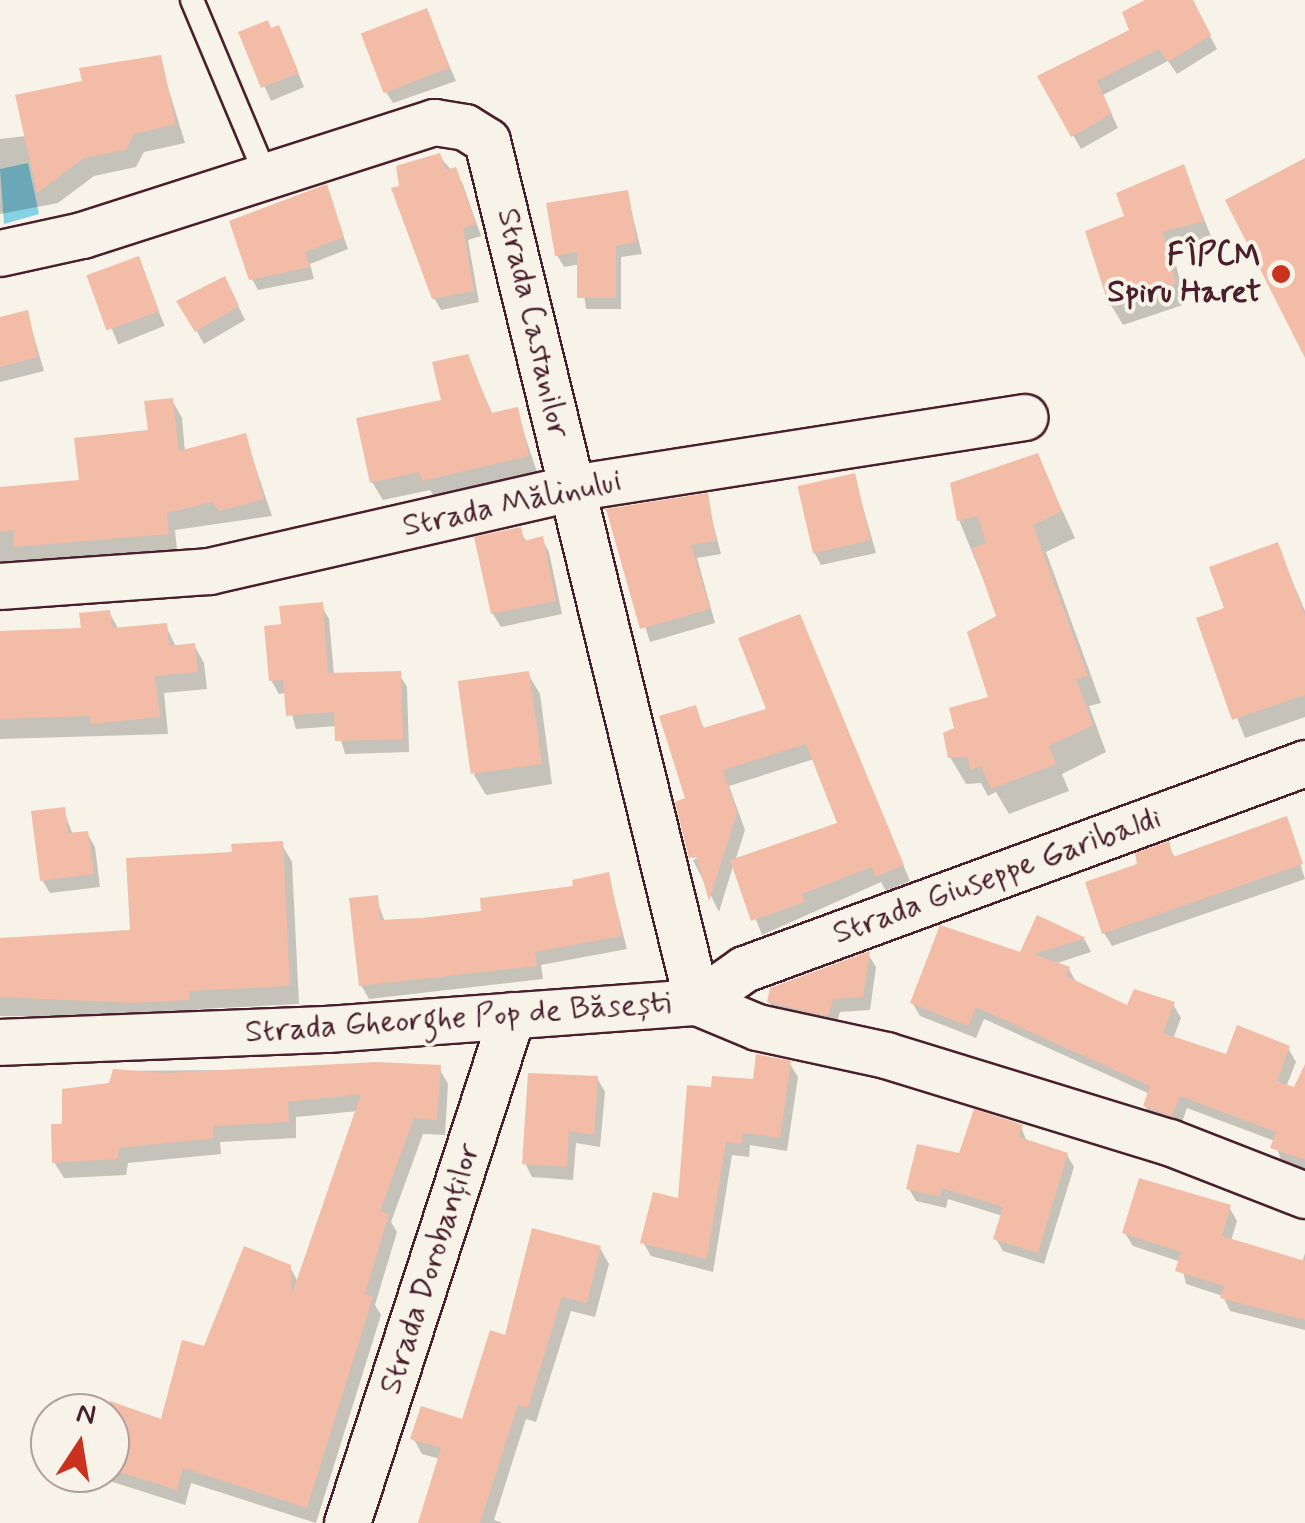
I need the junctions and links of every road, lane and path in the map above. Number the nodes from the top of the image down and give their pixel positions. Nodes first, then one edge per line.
1 (192, 0) edge
2 (267, 178) junction
3 (0, 253) edge
4 (1024, 416) dead end
5 (571, 488) junction
6 (0, 586) edge
7 (1305, 763) edge
8 (698, 1002) junction
9 (512, 1014) junction
10 (0, 1042) edge
11 (1305, 1195) edge
12 (347, 1523) edge

1 - 2 lane
2 - 3 street, Strada Castanilor
2 - 5 street, Strada Castanilor
4 - 5 street, Strada Mălinului
5 - 6 street, Strada Mălinului
5 - 8 street, Strada Castanilor
7 - 8 street, Strada Giuseppe Garibaldi
8 - 9 street, Strada Gheorghe Pop de Băsești
8 - 11 street, Strada Gheorghe Pop de Băsești
9 - 10 street, Strada Gheorghe Pop de Băsești
9 - 12 street, Strada Dorobanților

